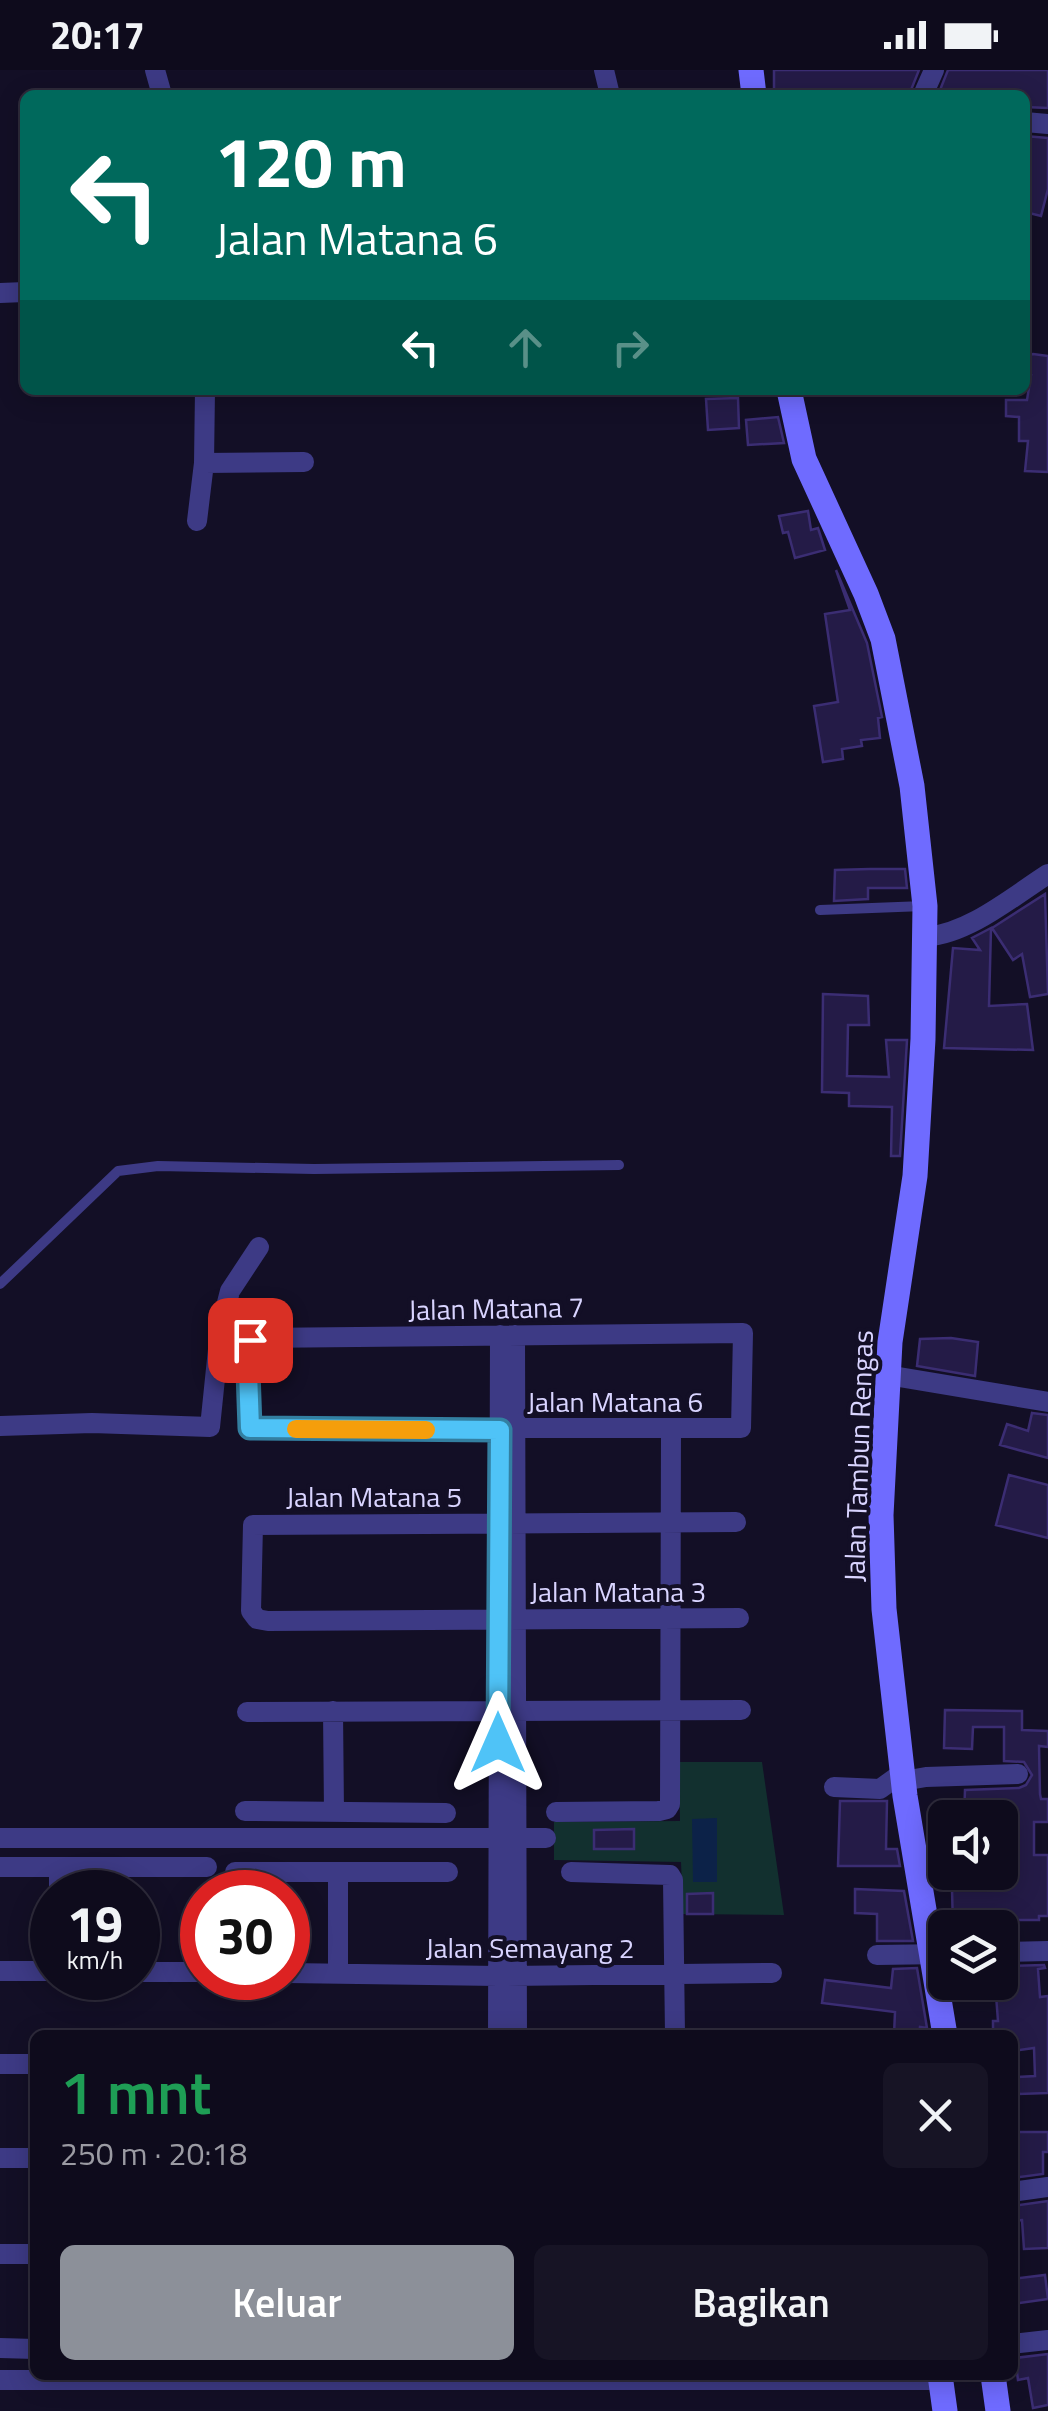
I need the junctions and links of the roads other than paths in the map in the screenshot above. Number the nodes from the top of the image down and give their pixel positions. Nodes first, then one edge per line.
1 (205, 395) edge
2 (790, 395) edge
3 (304, 462) dead end
4 (204, 463) junction
5 (197, 520) dead end
6 (1048, 874) edge
7 (926, 906) junction
8 (820, 910) dead end
9 (934, 936) junction
10 (619, 1164) dead end
11 (259, 1247) dead end
12 (0, 1284) edge
13 (508, 1335) junction
14 (901, 1376) junction
15 (1048, 1402) edge
16 (0, 1426) edge
17 (250, 1428) joint
18 (741, 1428) joint
19 (671, 1429) junction
20 (507, 1430) junction
21 (671, 1522) junction
22 (736, 1522) dead end
23 (507, 1523) junction
24 (670, 1618) junction
25 (738, 1618) dead end
26 (258, 1619) joint
27 (507, 1619) junction
28 (670, 1710) junction
29 (741, 1710) dead end
30 (333, 1711) junction
31 (507, 1711) junction
32 (247, 1712) dead end
33 (1018, 1774) dead end
34 (910, 1778) junction
35 (834, 1786) dead end
36 (245, 1811) dead end
37 (334, 1812) junction
38 (556, 1812) dead end
39 (446, 1813) dead end
40 (0, 1838) edge
41 (506, 1838) junction
42 (546, 1838) dead end
43 (0, 1867) edge
44 (59, 1867) joint
45 (207, 1867) dead end
46 (310, 1872) edge
47 (338, 1872) junction
48 (448, 1872) dead end
49 (571, 1872) dead end
50 (932, 1910) edge
51 (1048, 1951) edge
52 (1018, 1952) edge
53 (928, 1954) edge
54 (877, 1955) dead end
55 (0, 1971) edge
56 (30, 1971) edge
57 (310, 1973) edge
58 (772, 1973) dead end
59 (338, 1974) junction
60 (675, 1974) junction
61 (507, 1976) junction
62 (942, 2000) edge
63 (499, 2030) edge
64 (516, 2030) edge
65 (675, 2030) edge
66 (945, 2030) edge
67 (0, 2064) edge
68 (30, 2064) edge
69 (0, 2158) edge
70 (30, 2158) edge
71 (1048, 2187) edge
72 (1018, 2191) edge
73 (0, 2254) edge
74 (30, 2254) edge
75 (1048, 2340) edge
76 (1018, 2343) edge
77 (0, 2348) edge
78 (30, 2348) edge
79 (0, 2380) edge
80 (30, 2380) edge
81 (940, 2380) edge
82 (994, 2380) edge
83 (945, 2411) edge
84 (998, 2411) edge

1 - 4 street
2 - 7 street, Jalan Tambun Rengas
3 - 4 street
4 - 5 street
6 - 9 street
7 - 8 lane
7 - 9 street, Jalan Tambun Rengas
9 - 14 street, Jalan Tambun Rengas
10 - 12 lane
11 - 16 street
13 - 17 street, Jalan Matana 7
13 - 18 street, Jalan Matana 7
13 - 20 street
14 - 15 street
14 - 34 street, Jalan Tambun Rengas
17 - 20 street, Jalan Matana 6
18 - 19 street, Jalan Matana 6
19 - 20 street, Jalan Matana 6
19 - 21 street
20 - 23 street
21 - 22 street, Jalan Matana 5
21 - 23 street, Jalan Matana 5
21 - 24 street
23 - 26 street, Jalan Matana 5
23 - 27 street
24 - 25 street, Jalan Matana 3
24 - 27 street, Jalan Matana 3
24 - 28 street
26 - 27 street, Jalan Matana 3
27 - 31 street
28 - 29 street
28 - 31 street
28 - 38 street
30 - 31 street
30 - 32 street
30 - 37 street
31 - 41 street
33 - 34 street
34 - 35 street
34 - 50 street, Jalan Tambun Rengas
36 - 37 street
37 - 39 street
40 - 41 street
41 - 42 street
41 - 61 street
43 - 44 street
44 - 45 street
46 - 47 street
47 - 48 street
47 - 59 street
49 - 60 street
51 - 52 street
53 - 54 street
55 - 56 street
57 - 59 street, Jalan Semayang 2
58 - 60 street, Jalan Semayang 2
59 - 61 street, Jalan Semayang 2
60 - 61 street, Jalan Semayang 2
60 - 65 street
61 - 63 street
61 - 64 street
62 - 66 street, Jalan Tambun Rengas
67 - 68 street
69 - 70 street
71 - 72 street
73 - 74 street
75 - 76 street
77 - 78 street
79 - 80 street
81 - 83 street
82 - 84 street

